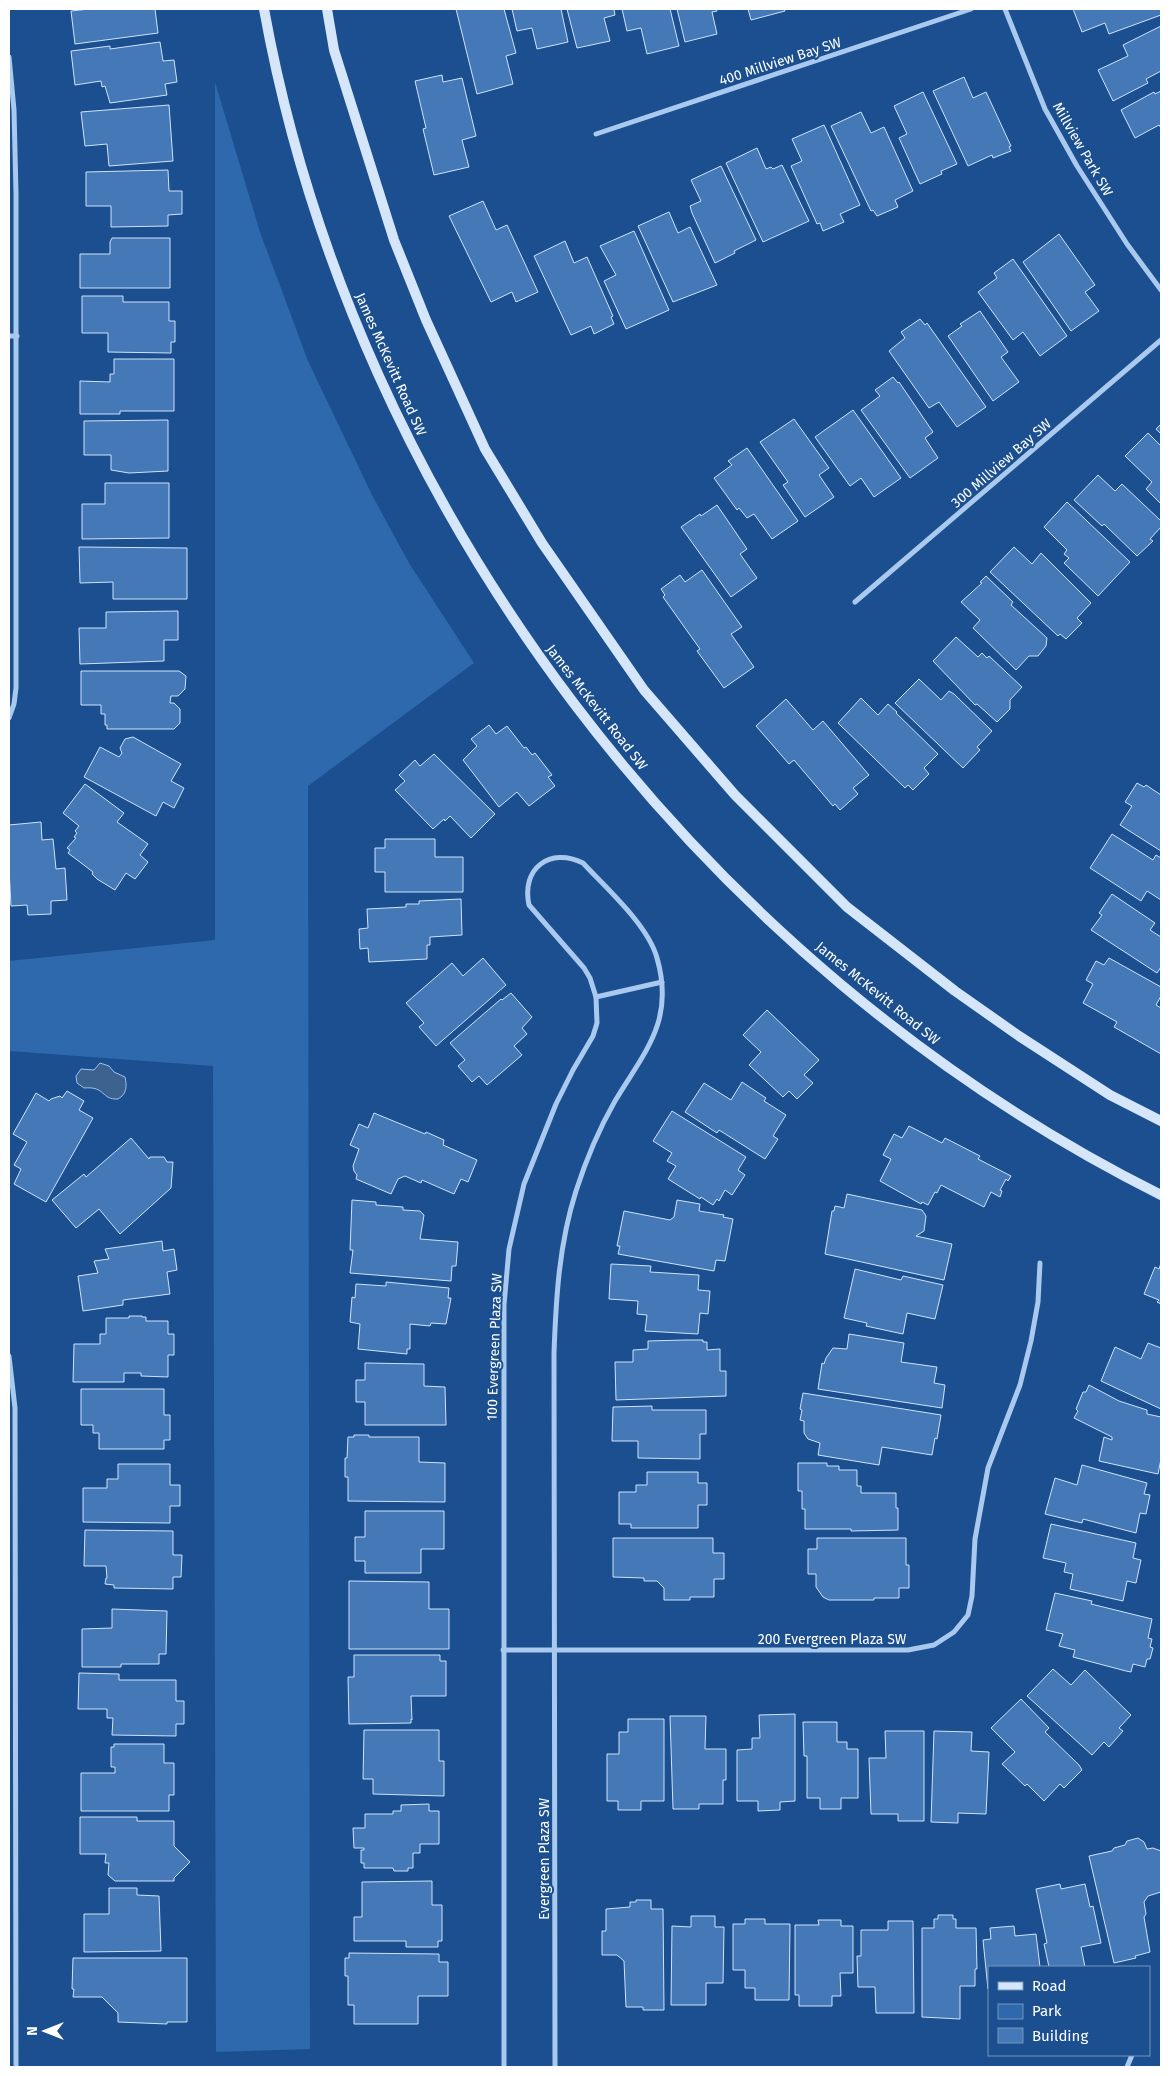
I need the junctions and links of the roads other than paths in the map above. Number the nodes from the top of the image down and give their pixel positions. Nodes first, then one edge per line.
1 (264, 9) edge
2 (328, 9) edge
3 (971, 9) edge
4 (1005, 9) edge
5 (9, 57) edge
6 (596, 134) dead end
7 (1161, 290) edge
8 (9, 336) edge
9 (17, 336) junction
10 (1161, 340) edge
11 (855, 602) dead end
12 (9, 718) edge
13 (662, 982) junction
14 (596, 997) junction
15 (1161, 1121) edge
16 (1161, 1195) edge
17 (1040, 1263) dead end
18 (9, 1356) edge
19 (503, 1650) junction
20 (556, 1650) junction
21 (9, 1666) edge
22 (16, 1666) junction
23 (16, 2067) edge
24 (504, 2067) edge
25 (555, 2067) edge

1 - 16 main road, James McKevitt Road SW
2 - 15 main road
3 - 6 street, 400 Millview Bay SW
4 - 7 street, Millview Park SW
5 - 9 street
8 - 9 street
9 - 12 street
10 - 11 street, 300 Millview Bay SW
13 - 14 street
13 - 14 street, 100 Evergreen Plaza SW
13 - 20 street, 100 Evergreen Plaza SW
14 - 19 street, 100 Evergreen Plaza SW
17 - 20 street, 200 Evergreen Plaza SW
18 - 22 street
19 - 20 street, 200 Evergreen Plaza SW
19 - 24 street
20 - 25 street, Evergreen Plaza SW
21 - 22 street
22 - 23 street

